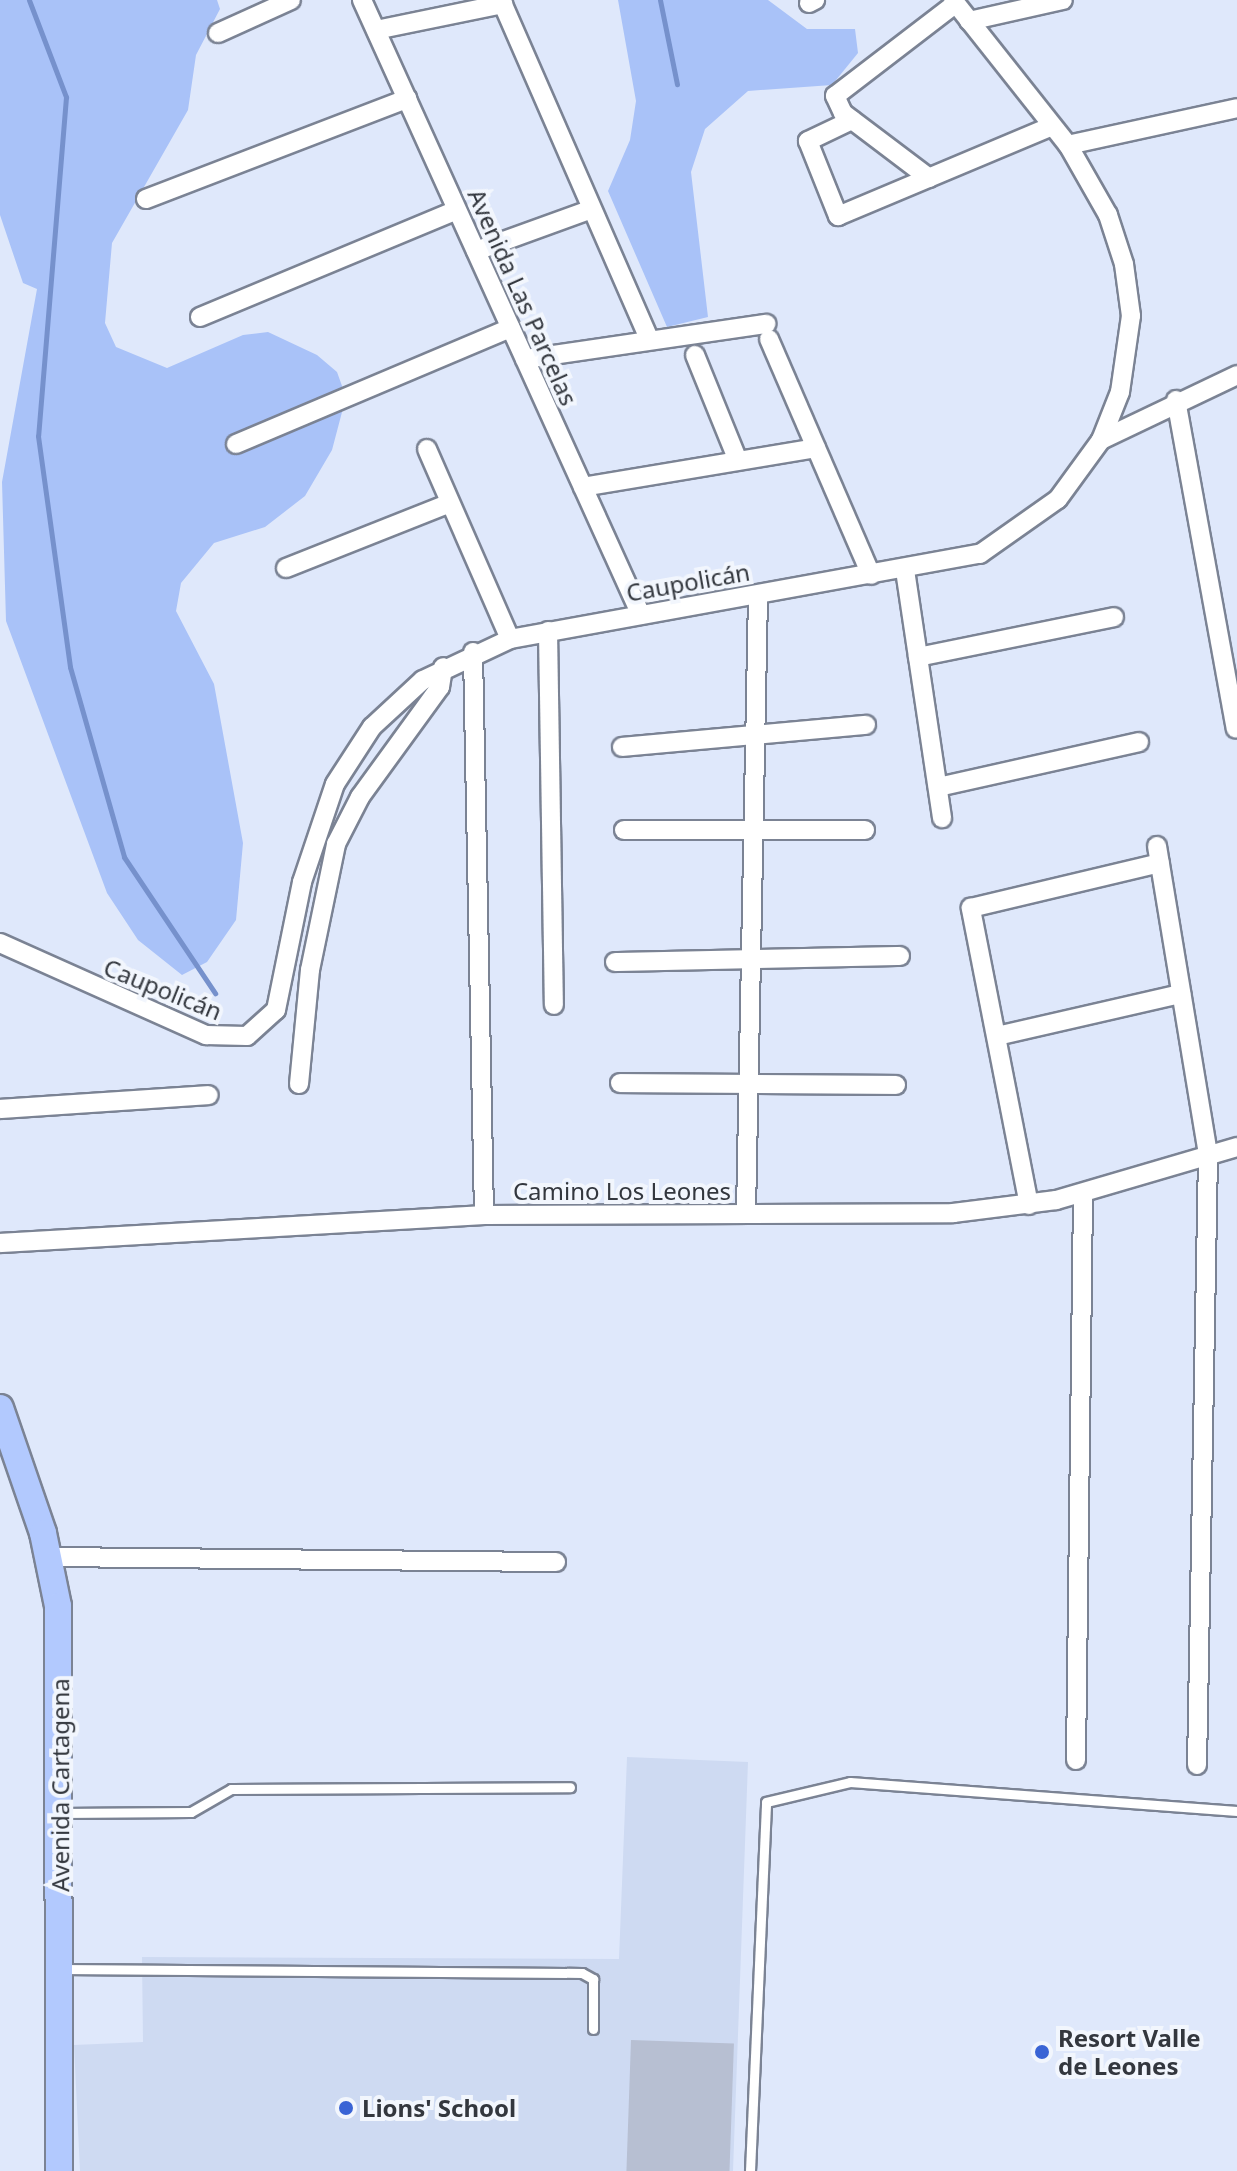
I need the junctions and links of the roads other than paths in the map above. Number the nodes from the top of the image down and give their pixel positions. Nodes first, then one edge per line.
1 (291, 0) edge
2 (362, 0) edge
3 (1063, 0) edge
4 (502, 2) edge
5 (954, 2) edge
6 (969, 21) junction
7 (376, 30) junction
8 (218, 33) dead end
9 (407, 99) junction
10 (1237, 108) edge
11 (852, 120) junction
12 (1052, 126) junction
13 (1068, 145) junction
14 (929, 178) junction
15 (146, 199) dead end
16 (592, 209) junction
17 (457, 210) junction
18 (476, 251) junction
19 (200, 317) dead end
20 (511, 328) junction
21 (648, 337) junction
22 (695, 355) dead end
23 (525, 359) junction
24 (1234, 381) edge
25 (1176, 400) junction
26 (1101, 440) junction
27 (236, 444) dead end
28 (816, 448) junction
29 (427, 449) dead end
30 (738, 461) junction
31 (583, 487) junction
32 (450, 503) junction
33 (286, 568) dead end
34 (905, 570) junction
35 (871, 575) junction
36 (758, 595) junction
37 (641, 615) junction
38 (1114, 617) dead end
39 (548, 631) junction
40 (510, 639) junction
41 (473, 652) junction
42 (918, 657) junction
43 (443, 667) junction
44 (1234, 699) edge
45 (866, 725) dead end
46 (1236, 729) edge
47 (756, 736) junction
48 (1139, 742) dead end
49 (622, 747) dead end
50 (938, 787) junction
51 (942, 818) dead end
52 (754, 828) junction
53 (624, 830) dead end
54 (865, 830) dead end
55 (0, 943) edge
56 (900, 956) dead end
57 (751, 959) junction
58 (615, 962) dead end
59 (1181, 994) junction
60 (554, 1005) dead end
61 (997, 1036) junction
62 (620, 1083) dead end
63 (299, 1084) dead end
64 (748, 1084) junction
65 (896, 1085) dead end
66 (209, 1095) dead end
67 (0, 1109) edge
68 (1237, 1147) edge
69 (1208, 1155) junction
70 (1083, 1193) junction
71 (1029, 1205) junction
72 (746, 1214) junction
73 (484, 1215) junction
74 (0, 1243) edge
75 (0, 1408) edge
76 (49, 1557) junction
77 (556, 1562) dead end
78 (1076, 1760) dead end
79 (1197, 1765) dead end
80 (570, 1787) dead end
81 (1237, 1811) edge
82 (60, 1813) junction
83 (59, 1969) junction
84 (593, 2029) dead end
85 (59, 2171) edge
86 (750, 2171) edge

1 - 8 street
2 - 7 street, Avenida Las Parcelas
3 - 6 street
4 - 7 street
4 - 16 street
5 - 6 street, Caupolicán
5 - 11 street
6 - 12 street, Caupolicán
7 - 9 street, Avenida Las Parcelas
9 - 15 street
9 - 17 street, Avenida Las Parcelas
10 - 13 street
11 - 14 street
11 - 14 street
12 - 13 street, Caupolicán
12 - 14 street
13 - 26 street, Caupolicán
16 - 18 street
16 - 21 street
17 - 18 street, Avenida Las Parcelas
17 - 19 street
18 - 20 street, Avenida Las Parcelas
20 - 23 street, Avenida Las Parcelas
20 - 27 street
21 - 23 street
21 - 28 street
22 - 30 street
23 - 31 street, Avenida Las Parcelas
24 - 25 street
25 - 26 street
25 - 44 street
26 - 34 street, Caupolicán
28 - 30 street
28 - 35 street
29 - 32 street
30 - 31 street
31 - 37 street, Avenida Las Parcelas
32 - 33 street
32 - 40 street
34 - 35 street, Caupolicán
34 - 42 street
35 - 36 street, Caupolicán
36 - 37 street, Caupolicán
36 - 47 street
37 - 39 street, Caupolicán
38 - 42 street
39 - 40 street, Caupolicán
39 - 60 street
40 - 41 street, Caupolicán
41 - 43 street, Caupolicán
41 - 73 street
42 - 50 street
43 - 55 street, Caupolicán
43 - 63 street
44 - 46 street
45 - 47 street
47 - 49 street
47 - 52 street
48 - 50 street
50 - 51 street
52 - 53 street
52 - 54 street
52 - 57 street
56 - 57 street
57 - 58 street
57 - 64 street
59 - 61 street
59 - 61 street
59 - 69 street
61 - 71 street
62 - 64 street
64 - 65 street
64 - 72 street
66 - 67 street
68 - 69 street, Camino Los Leones
69 - 70 street, Camino Los Leones
69 - 79 street
70 - 71 street, Camino Los Leones
70 - 78 street
71 - 72 street, Camino Los Leones
72 - 73 street, Camino Los Leones
73 - 74 street, Camino Los Leones
75 - 76 main road, Avenida Cartagena
76 - 77 street
76 - 82 main road, Avenida Cartagena
80 - 82 lane
81 - 86 lane
82 - 83 main road, Avenida Cartagena
83 - 84 lane
83 - 85 main road, Avenida Cartagena

